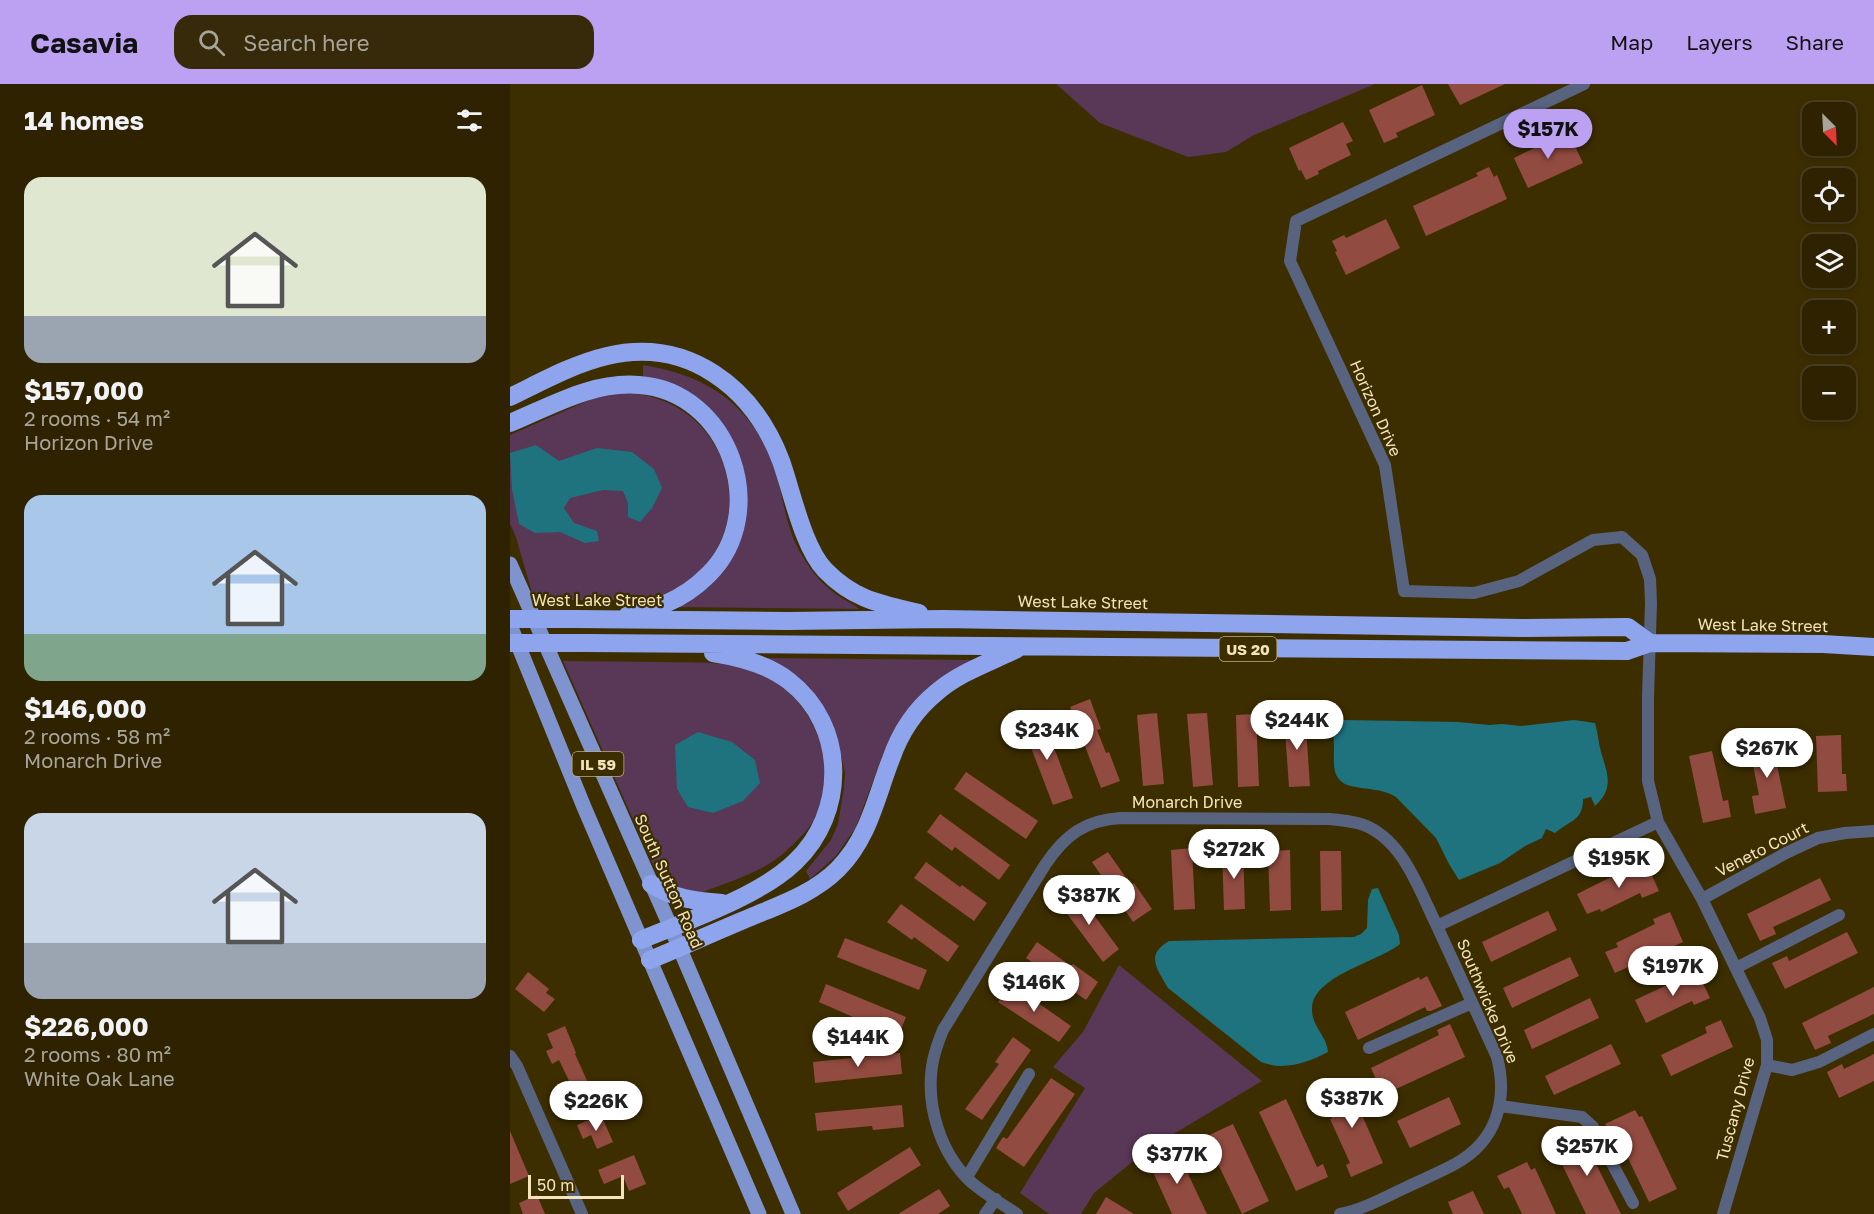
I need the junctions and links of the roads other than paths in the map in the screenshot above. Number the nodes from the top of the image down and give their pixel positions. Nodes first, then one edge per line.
1 (1584, 84) edge
2 (510, 397) edge
3 (510, 423) edge
4 (510, 564) edge
5 (510, 619) edge
6 (618, 619) junction
7 (943, 619) junction
8 (510, 625) edge
9 (510, 643) edge
10 (1650, 643) junction
11 (661, 644) junction
12 (1022, 646) junction
13 (1874, 647) edge
14 (1658, 822) junction
15 (1874, 831) edge
16 (651, 884) junction
17 (1702, 899) junction
18 (727, 903) junction
19 (1839, 915) dead end
20 (1437, 926) junction
21 (671, 928) junction
22 (641, 940) junction
23 (679, 948) junction
24 (650, 960) junction
25 (1736, 968) junction
26 (1472, 1003) junction
27 (1874, 1034) edge
28 (1369, 1048) dead end
29 (510, 1056) edge
30 (1767, 1065) junction
31 (1029, 1074) dead end
32 (1500, 1106) junction
33 (967, 1177) junction
34 (996, 1199) junction
35 (1633, 1203) dead end
36 (582, 1214) edge
37 (759, 1214) edge
38 (793, 1214) edge
39 (985, 1214) edge
40 (1017, 1214) edge
41 (1340, 1214) edge
42 (1723, 1214) edge

1 - 10 street, Horizon Drive
2 - 7 highway
3 - 6 highway
4 - 16 main road, South Sutton Road / IL 59
5 - 6 highway, West Lake Street / US 20, bridge
6 - 7 highway, West Lake Street / US 20
7 - 10 highway, West Lake Street / US 20
8 - 22 main road, IL 59
9 - 11 highway, West Lake Street / US 20, bridge
10 - 12 highway, West Lake Street / US 20
10 - 13 highway, West Lake Street / US 20
10 - 14 street, Tuscany Drive
11 - 12 highway, West Lake Street / US 20
11 - 18 highway
12 - 23 highway
14 - 17 street, Tuscany Drive
14 - 20 street
15 - 17 street, Veneto Court
16 - 18 highway
16 - 21 main road, South Sutton Road / IL 59
17 - 25 street, Tuscany Drive
18 - 21 highway
19 - 25 street
20 - 26 street, Southwicke Drive
20 - 33 street, Monarch Drive
21 - 22 highway
21 - 23 main road, South Sutton Road / IL 59
22 - 24 main road, IL 59
23 - 24 highway
23 - 38 main road, South Sutton Road / IL 59
24 - 37 main road, IL 59
25 - 30 street, Tuscany Drive
26 - 28 street
26 - 32 street, Southwicke Drive
27 - 30 street
29 - 36 street
30 - 42 street, Tuscany Drive
31 - 33 street
32 - 35 street
32 - 41 street, Southwicke Drive
33 - 34 street, Monarch Drive
34 - 39 street
34 - 40 street

